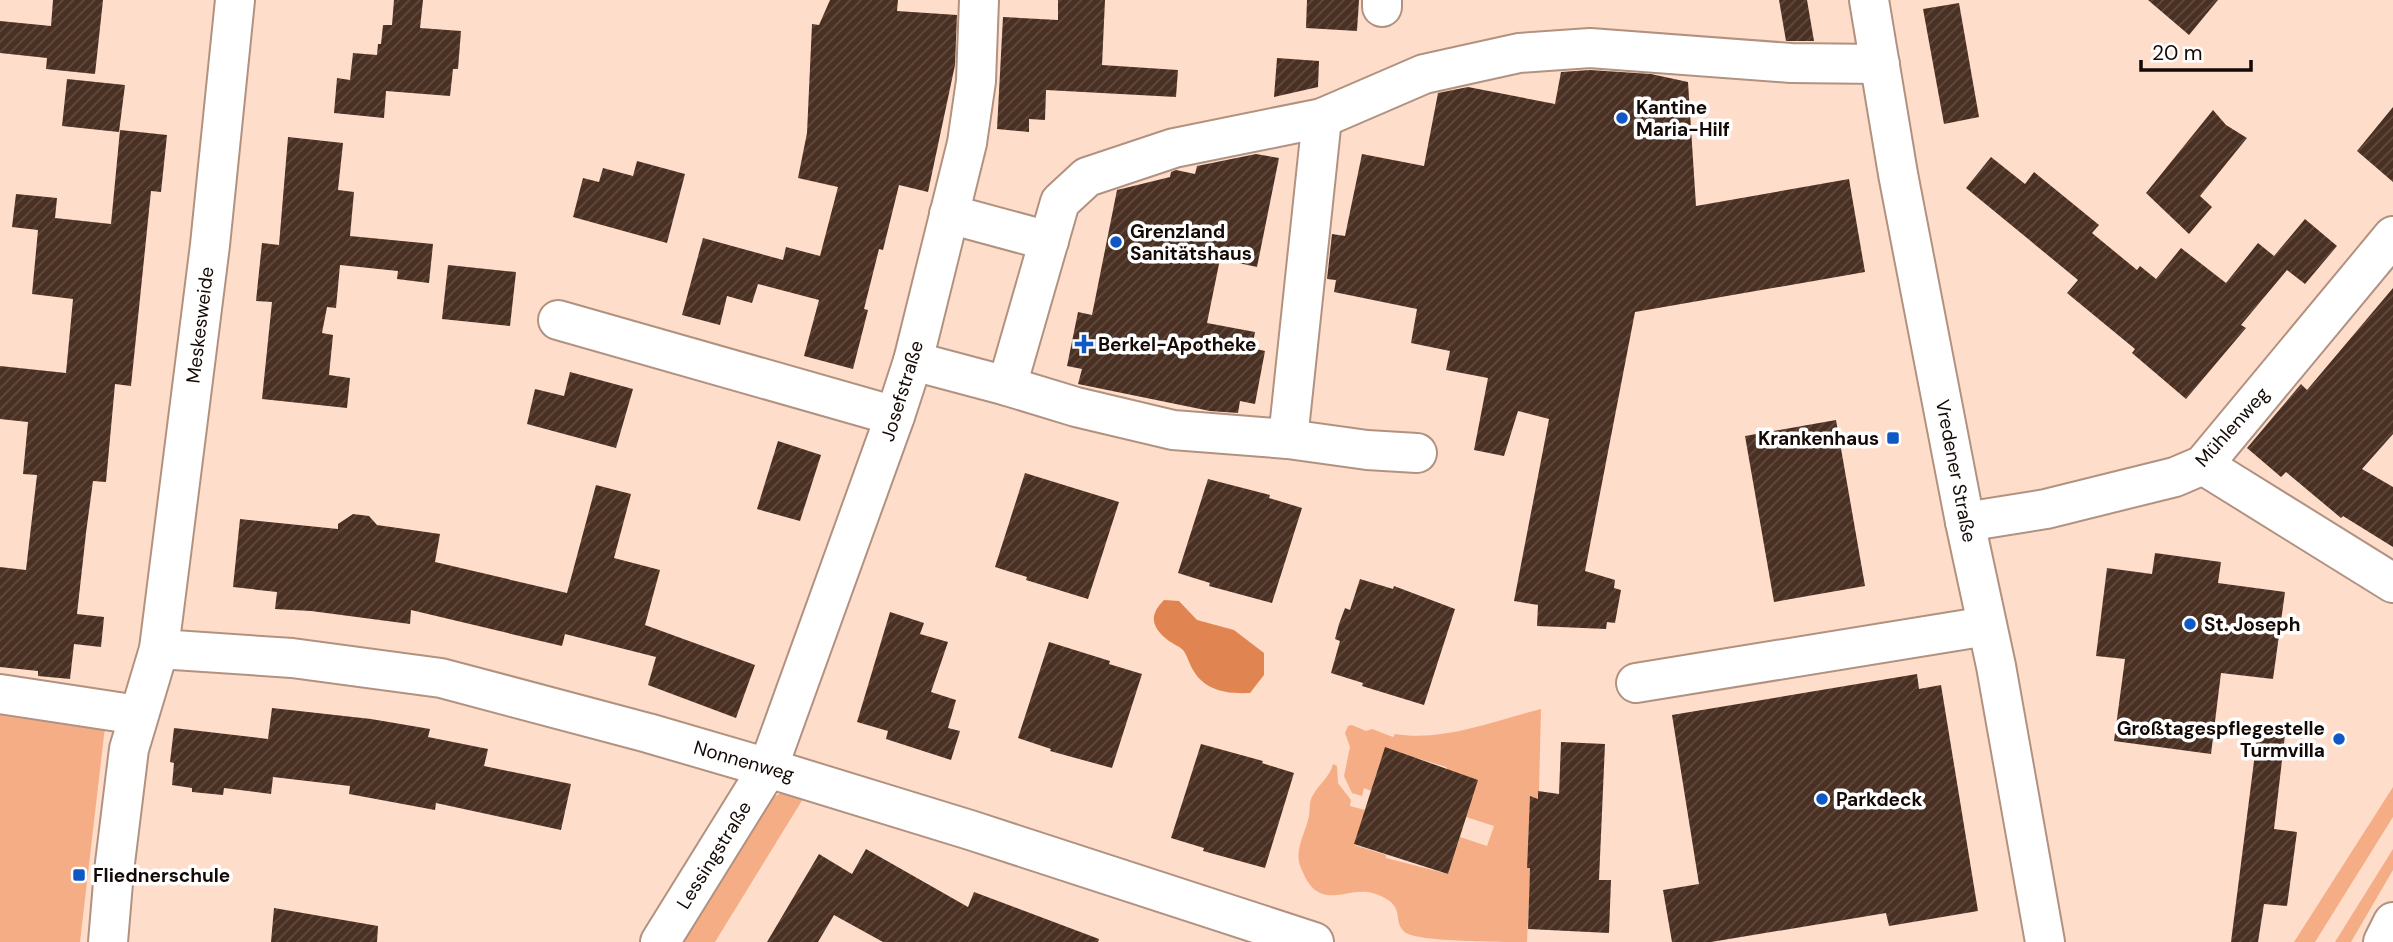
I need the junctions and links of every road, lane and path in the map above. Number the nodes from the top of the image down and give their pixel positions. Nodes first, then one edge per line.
1 (235, 0) edge
2 (979, 0) edge
3 (1869, 0) edge
4 (1880, 64) junction
5 (1322, 118) junction
6 (949, 214) junction
7 (2393, 236) edge
8 (1049, 241) junction
9 (558, 320) dead end
10 (913, 360) junction
11 (1007, 386) junction
12 (895, 416) junction
13 (1288, 439) junction
14 (1418, 453) dead end
15 (2203, 465) junction
16 (1965, 522) junction
17 (2393, 583) edge
18 (1987, 626) junction
19 (159, 649) junction
20 (1636, 683) dead end
21 (0, 694) edge
22 (138, 715) junction
23 (768, 768) junction
24 (2393, 922) edge
25 (108, 942) edge
26 (660, 942) edge
27 (1314, 942) edge
28 (2038, 942) edge
29 (2045, 942) edge
30 (2384, 942) edge

1 - 19 street, Meskesweide
2 - 6 street, Josefstraße
3 - 4 street, Vredener Straße
4 - 5 street
4 - 16 street, Vredener Straße
5 - 8 street
5 - 13 street
6 - 8 street
6 - 10 street, Josefstraße
7 - 15 street, Mühlenweg
8 - 11 street
9 - 12 street
10 - 11 street
10 - 12 street, Josefstraße
11 - 13 street
12 - 23 street, Josefstraße
13 - 14 street
15 - 16 street, Mühlenweg
15 - 17 street
16 - 18 street, Vredener Straße
18 - 20 street
18 - 29 street, Vredener Straße
19 - 22 street, Meskesweide
19 - 23 street, Nonnenweg
21 - 22 street
22 - 25 street, Meskesweide
23 - 26 street, Lessingstraße
23 - 27 street, Nonnenweg
24 - 30 street
28 - 29 street

